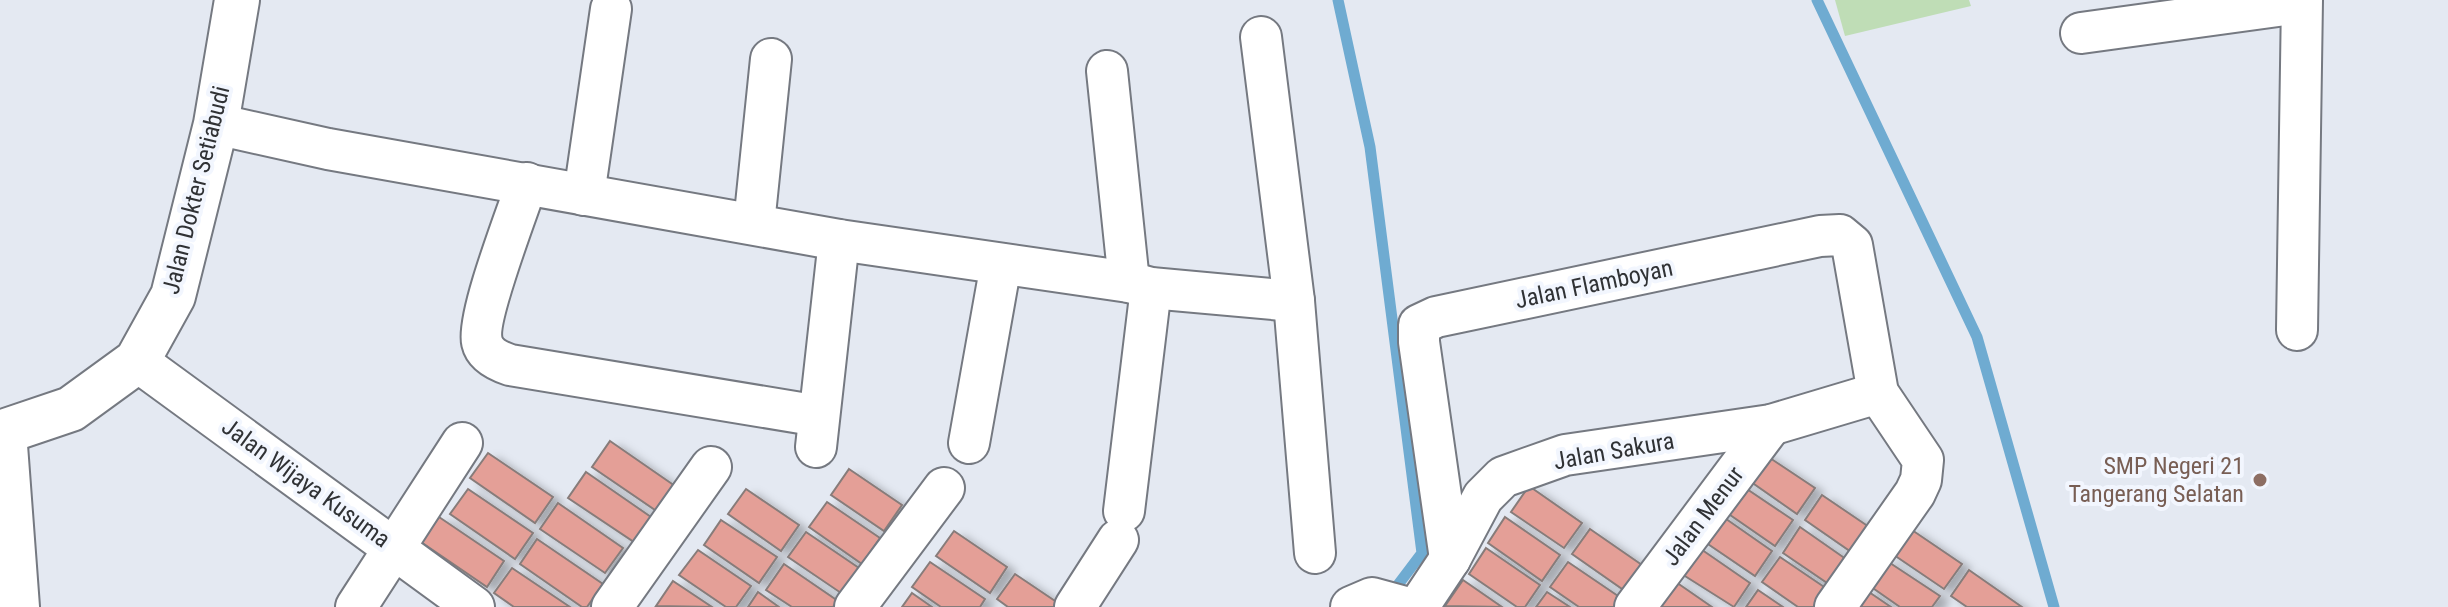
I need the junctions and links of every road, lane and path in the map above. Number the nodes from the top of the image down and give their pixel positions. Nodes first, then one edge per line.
1 (237, 0) edge
2 (2301, 2) edge
3 (611, 9) dead end
4 (2081, 33) dead end
5 (1261, 37) dead end
6 (771, 59) dead end
7 (1107, 71) dead end
8 (216, 124) junction
9 (527, 183) junction
10 (584, 195) junction
11 (754, 224) junction
12 (839, 240) junction
13 (1001, 264) junction
14 (1140, 285) junction
15 (1294, 301) junction
16 (2297, 330) dead end
17 (137, 361) junction
18 (1878, 393) junction
19 (1771, 425) junction
20 (3, 432) edge
21 (462, 443) dead end
22 (969, 443) dead end
23 (711, 467) dead end
24 (944, 488) dead end
25 (395, 548) junction
26 (1315, 553) dead end
27 (1450, 559) junction
28 (19, 607) edge
29 (356, 607) edge
30 (474, 607) edge
31 (612, 607) edge
32 (855, 607) edge
33 (1075, 607) edge
34 (1418, 607) edge
35 (1635, 607) edge
36 (1835, 607) edge

1 - 8 main road, Jalan Dokter Setiabudi
2 - 4 street
2 - 16 street
3 - 10 street
5 - 15 street
6 - 11 street
7 - 14 street
8 - 9 street
8 - 17 main road, Jalan Dokter Setiabudi
9 - 10 street
9 - 12 street
10 - 11 street
11 - 12 street
12 - 13 street
13 - 14 street
13 - 22 street
14 - 15 street
14 - 33 street
15 - 26 street
17 - 20 main road, Jalan Dokter Setiabudi
17 - 25 street, Jalan Wijaya Kusuma
18 - 19 street, Jalan Sakura
18 - 27 street, Jalan Flamboyan
18 - 36 street
19 - 27 street, Jalan Sakura
19 - 35 street, Jalan Menur
20 - 28 street
21 - 25 street
23 - 31 street
24 - 32 street
25 - 29 street
25 - 30 street, Jalan Wijaya Kusuma
27 - 34 street, Jalan Sakura

